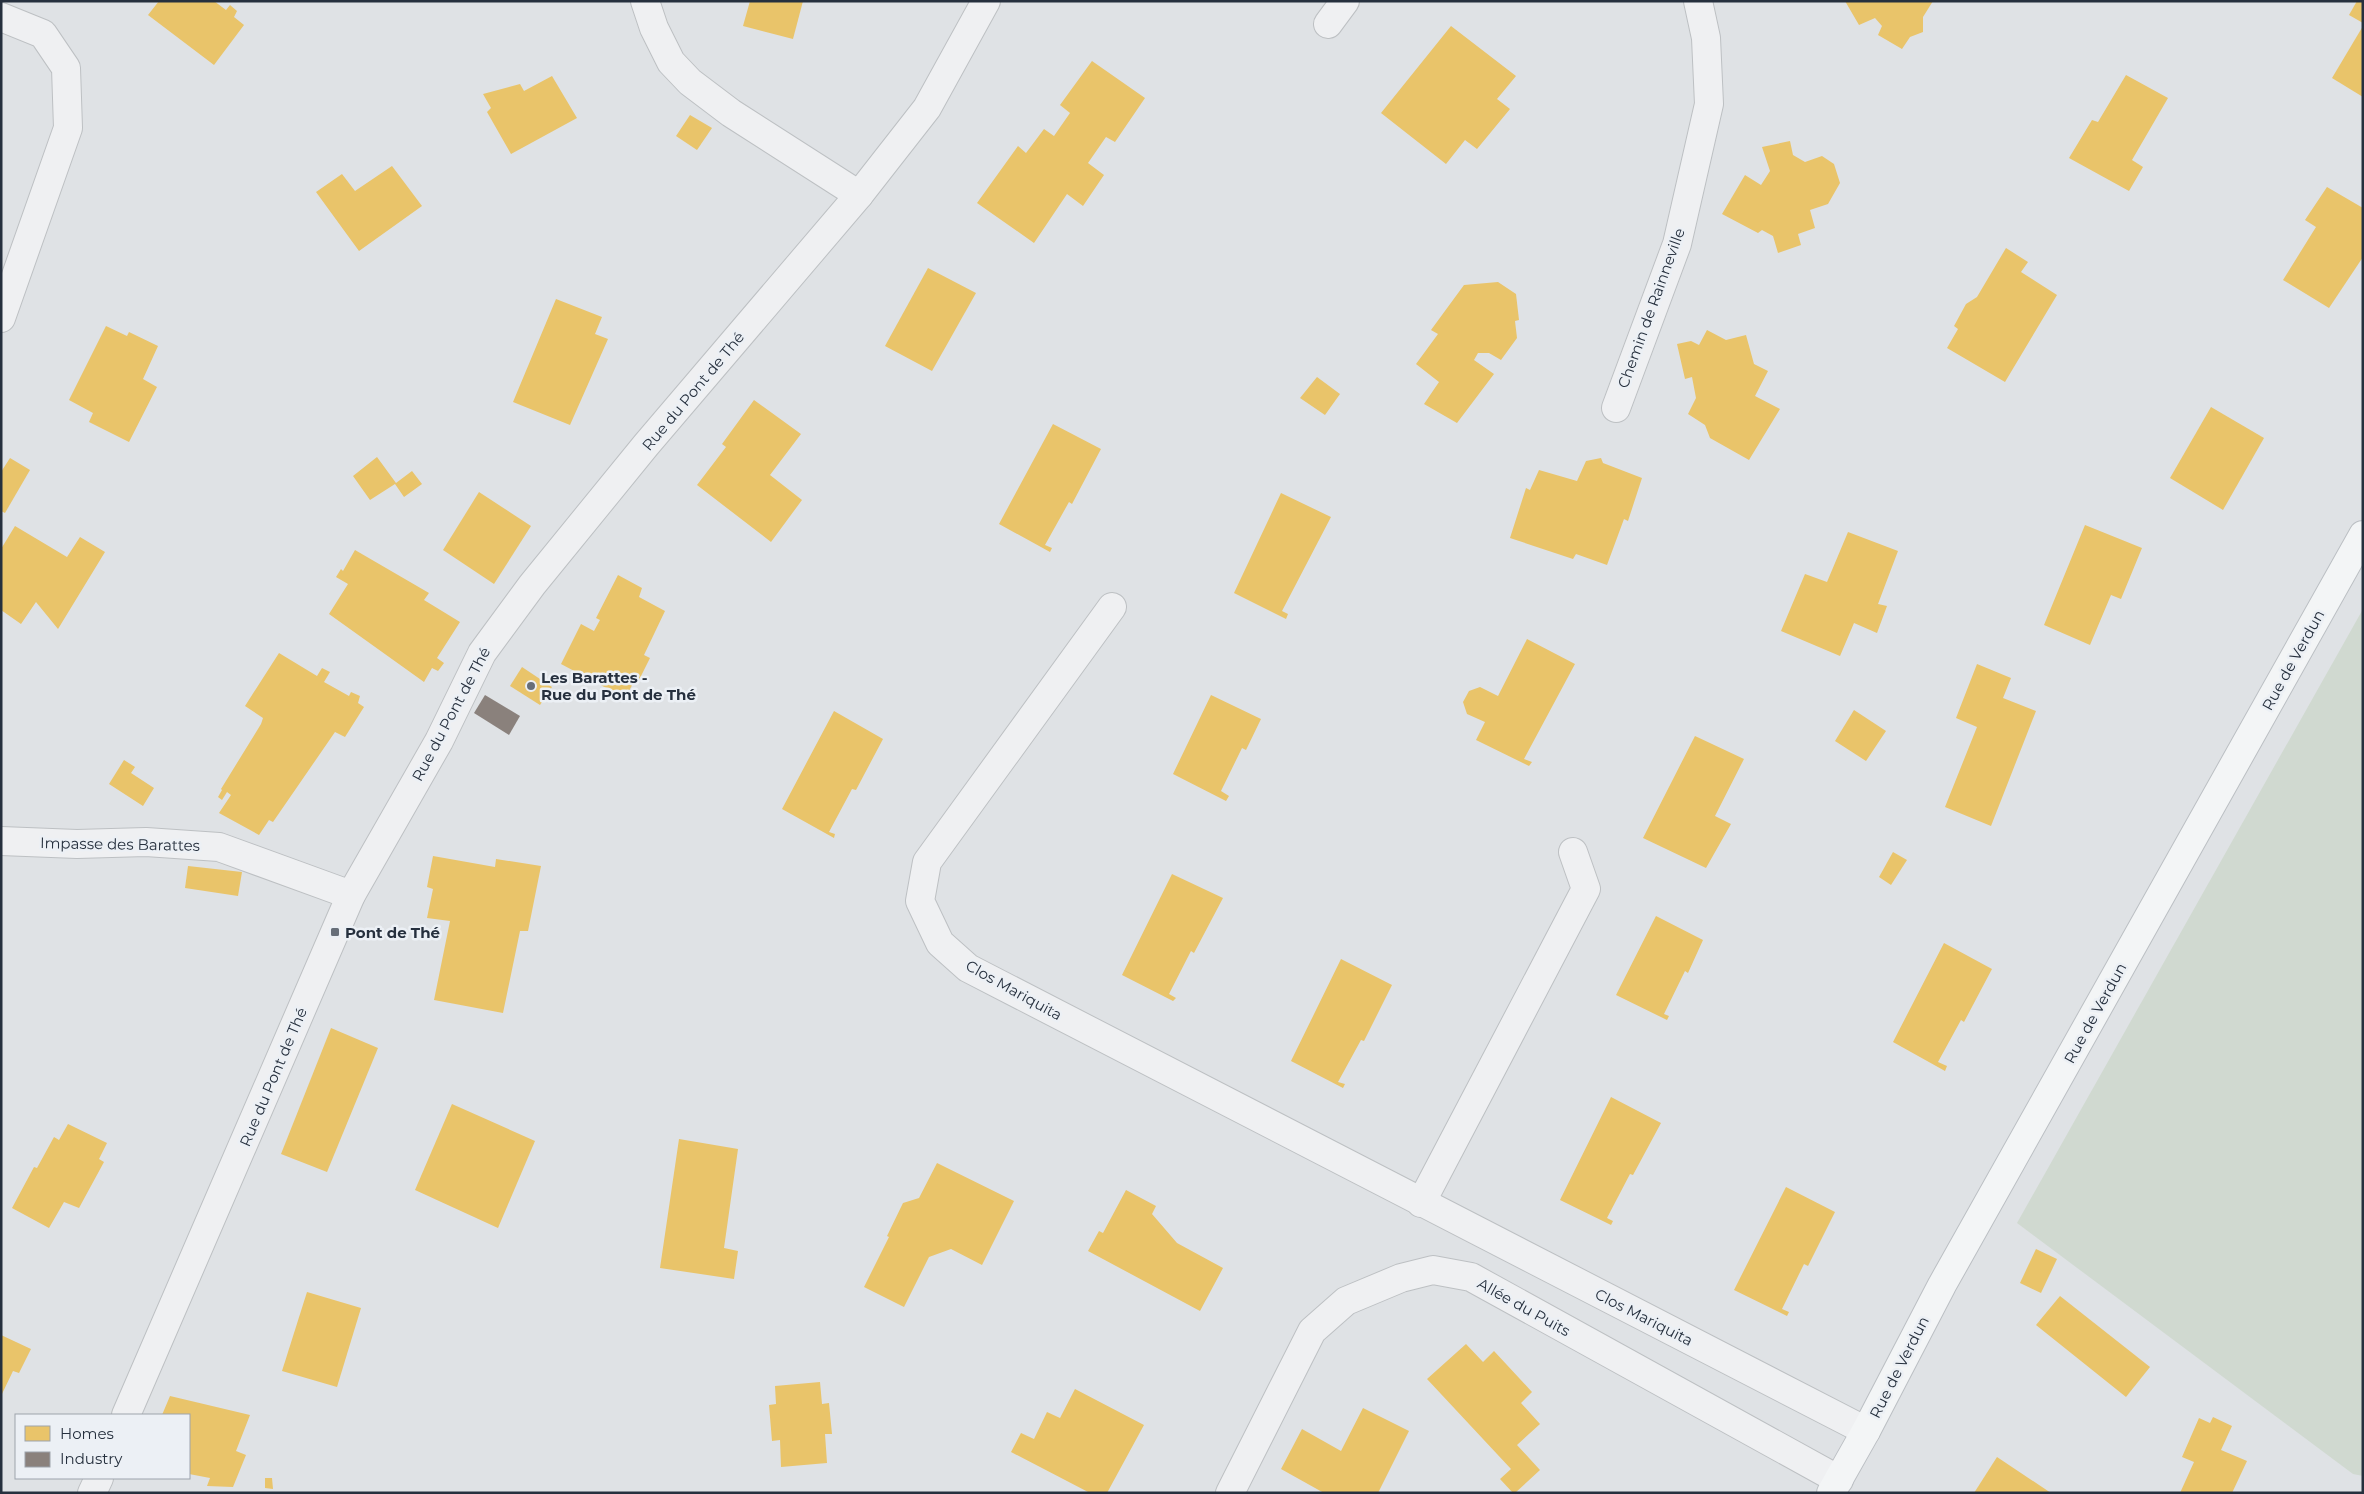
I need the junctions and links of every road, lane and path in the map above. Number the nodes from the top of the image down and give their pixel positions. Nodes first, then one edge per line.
1 (644, 1) edge
2 (986, 1) edge
3 (1345, 1) edge
4 (1698, 1) edge
5 (1, 17) edge
6 (1328, 24) dead end
7 (859, 195) junction
8 (1, 318) edge
9 (1616, 408) dead end
10 (2363, 535) edge
11 (1112, 607) dead end
12 (1, 841) edge
13 (1573, 852) dead end
14 (351, 896) junction
15 (1421, 1203) junction
16 (126, 1414) edge
17 (1866, 1430) junction
18 (99, 1479) edge
19 (1835, 1486) edge
20 (92, 1493) edge
21 (1230, 1493) edge

1 - 7 street
2 - 7 street, Rue du Pont de Thé
3 - 6 street
4 - 9 street, Chemin de Rainneville
5 - 8 street
7 - 14 street, Rue du Pont de Thé
10 - 17 main road, Rue de Verdun
11 - 15 street, Clos Mariquita
12 - 14 street, Impasse des Barattes
13 - 15 street
14 - 16 street, Rue du Pont de Thé
15 - 17 street, Clos Mariquita
17 - 19 main road, Rue de Verdun
18 - 20 street
19 - 21 street, Allée du Puits

